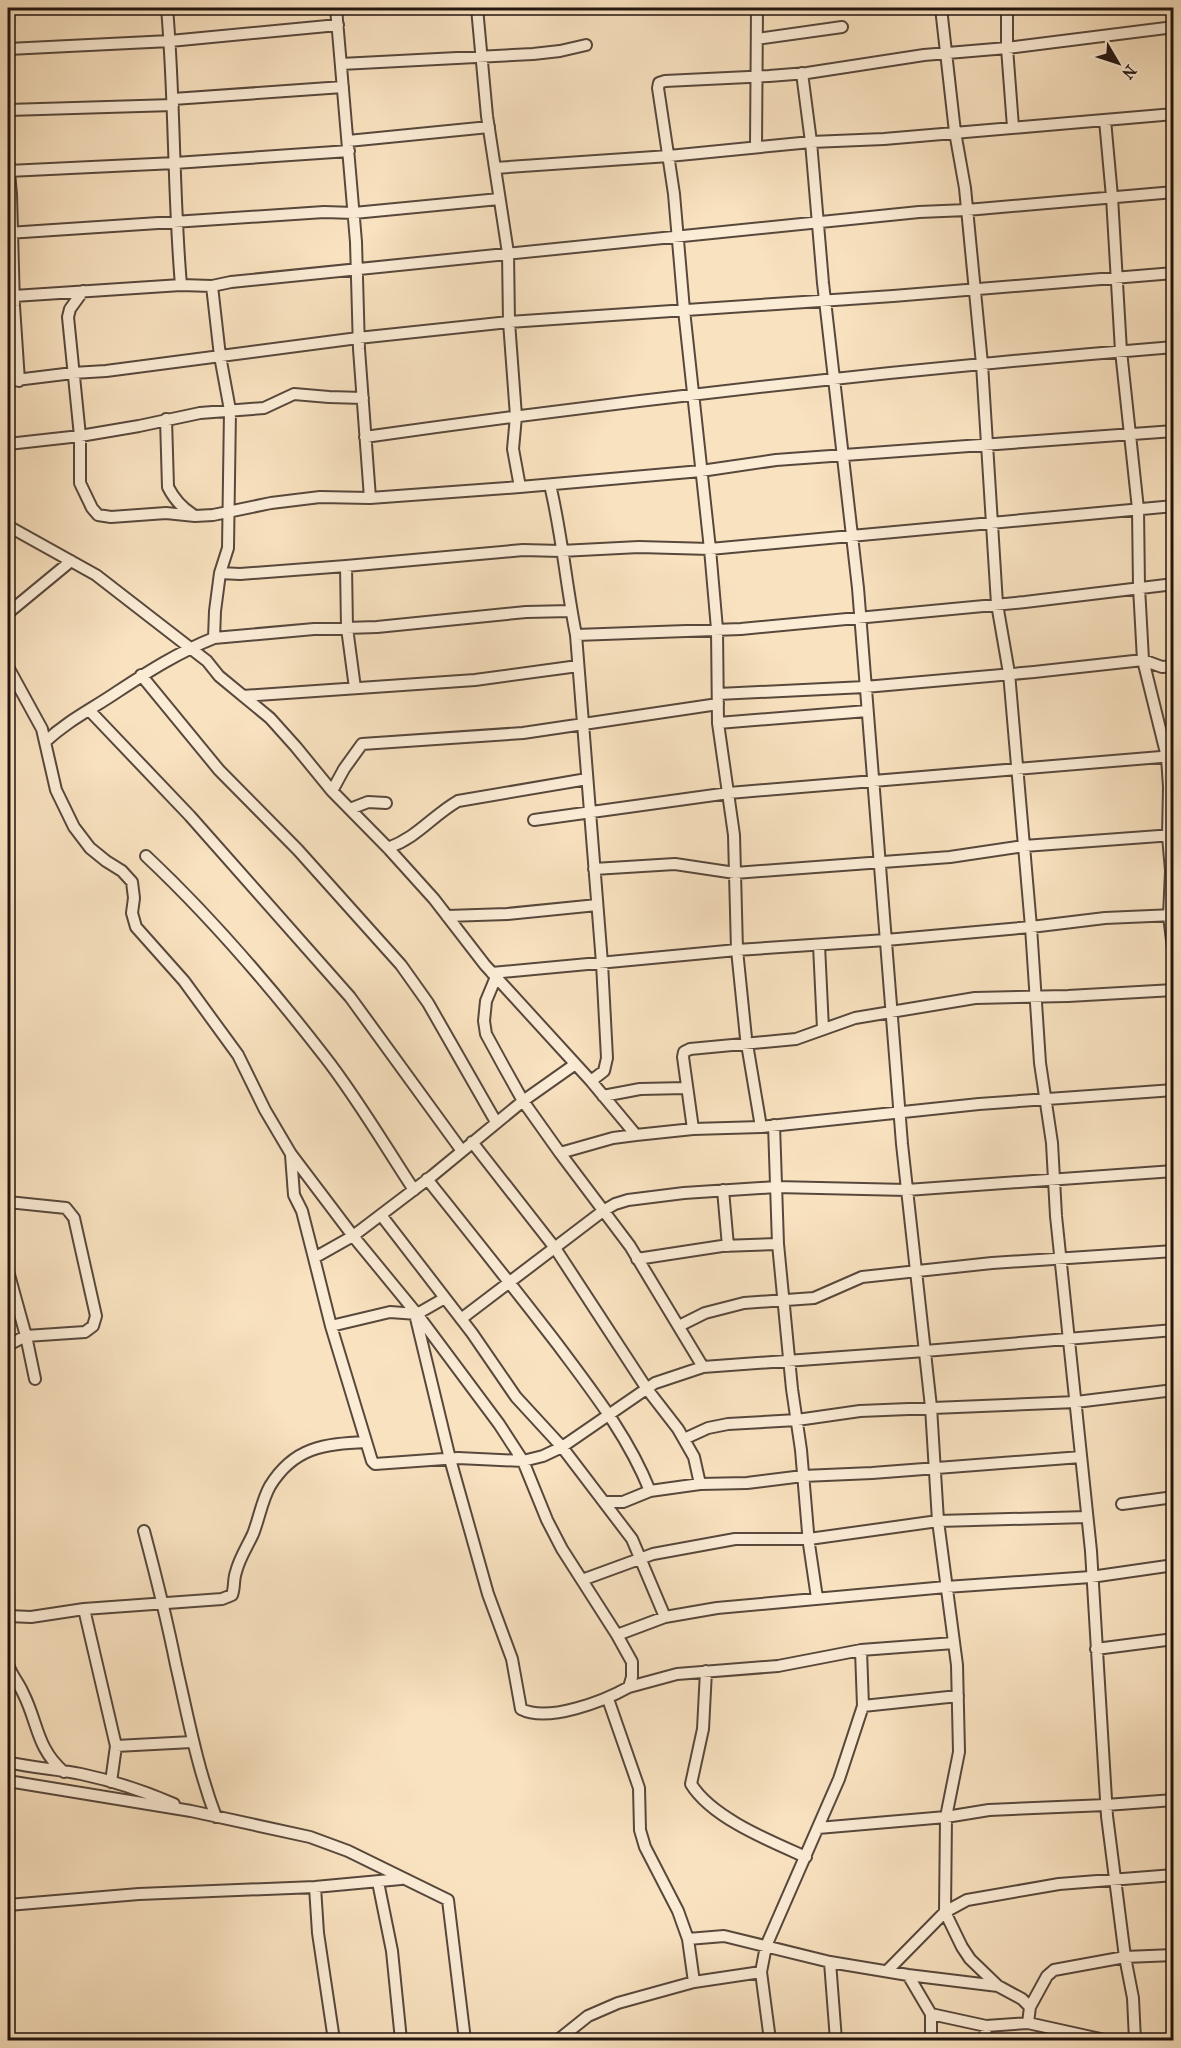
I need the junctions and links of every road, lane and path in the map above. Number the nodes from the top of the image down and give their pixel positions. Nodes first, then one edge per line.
1 (167, 8) edge
2 (336, 8) edge
3 (477, 8) edge
4 (757, 8) edge
5 (941, 8) edge
6 (1007, 8) edge
7 (338, 25) junction
8 (842, 27) dead end
9 (1173, 27) edge
10 (757, 39) junction
11 (170, 41) junction
12 (586, 45) dead end
13 (1007, 48) junction
14 (8, 49) edge
15 (945, 53) junction
16 (482, 56) junction
17 (341, 64) junction
18 (802, 73) junction
19 (755, 76) junction
20 (343, 87) junction
21 (173, 102) junction
22 (8, 110) edge
23 (1173, 114) edge
24 (1105, 120) junction
25 (489, 127) junction
26 (1013, 127) junction
27 (955, 132) junction
28 (811, 142) junction
29 (348, 146) junction
30 (756, 147) junction
31 (669, 156) junction
32 (175, 163) junction
33 (8, 167) edge
34 (495, 168) junction
35 (1173, 192) edge
36 (1112, 197) junction
37 (499, 199) junction
38 (967, 210) junction
39 (354, 213) junction
40 (177, 222) junction
41 (819, 223) junction
42 (10, 233) edge
43 (678, 238) junction
44 (508, 253) junction
45 (357, 270) junction
46 (1173, 273) edge
47 (1117, 278) junction
48 (181, 285) junction
49 (212, 286) junction
50 (974, 289) junction
51 (83, 291) junction
52 (14, 296) junction
53 (825, 300) junction
54 (684, 310) junction
55 (11, 314) edge
56 (510, 322) junction
57 (358, 338) junction
58 (1173, 347) edge
59 (1121, 351) junction
60 (220, 356) junction
61 (982, 364) junction
62 (73, 373) junction
63 (834, 379) junction
64 (13, 381) edge
65 (695, 396) junction
66 (363, 398) junction
67 (230, 410) junction
68 (516, 416) junction
69 (166, 419) junction
70 (1173, 431) edge
71 (1130, 434) junction
72 (80, 436) junction
73 (365, 436) junction
74 (8, 444) edge
75 (986, 445) junction
76 (844, 455) junction
77 (701, 471) junction
78 (550, 485) junction
79 (520, 488) junction
80 (370, 498) junction
81 (1173, 506) edge
82 (1138, 509) junction
83 (229, 512) junction
84 (195, 516) junction
85 (992, 523) junction
86 (8, 526) edge
87 (852, 537) junction
88 (710, 549) junction
89 (561, 551) junction
90 (71, 561) junction
91 (346, 566) junction
92 (220, 573) junction
93 (1173, 584) edge
94 (1139, 587) junction
95 (997, 604) junction
96 (571, 611) junction
97 (8, 613) edge
98 (860, 617) junction
99 (347, 628) junction
100 (717, 629) junction
101 (576, 635) junction
102 (214, 638) junction
103 (189, 647) junction
104 (1143, 660) junction
105 (578, 666) junction
106 (1173, 666) edge
107 (8, 667) edge
108 (1009, 673) junction
109 (141, 675) junction
110 (866, 687) junction
111 (355, 688) junction
112 (243, 696) junction
113 (718, 699) junction
114 (89, 710) junction
115 (867, 711) junction
116 (718, 723) junction
117 (583, 724) junction
118 (45, 742) junction
119 (1170, 756) edge
120 (1017, 769) junction
121 (587, 779) junction
122 (873, 782) junction
123 (333, 791) junction
124 (729, 793) junction
125 (386, 803) dead end
126 (350, 810) junction
127 (590, 814) junction
128 (534, 820) dead end
129 (1171, 836) edge
130 (1024, 846) junction
131 (388, 848) junction
132 (146, 856) dead end
133 (879, 862) junction
134 (594, 869) junction
135 (735, 873) junction
136 (597, 905) junction
137 (1171, 915) edge
138 (447, 916) junction
139 (1031, 927) junction
140 (886, 940) junction
141 (819, 945) junction
142 (737, 950) junction
143 (1173, 957) edge
144 (602, 963) junction
145 (494, 975) junction
146 (1173, 990) edge
147 (1036, 996) junction
148 (892, 1013) junction
149 (823, 1029) junction
150 (747, 1043) junction
151 (574, 1065) junction
152 (591, 1081) junction
153 (686, 1088) junction
154 (1173, 1090) edge
155 (603, 1096) junction
156 (1046, 1100) junction
157 (523, 1101) junction
158 (900, 1111) junction
159 (496, 1122) junction
160 (774, 1125) junction
161 (761, 1127) junction
162 (693, 1129) junction
163 (636, 1135) junction
164 (472, 1142) junction
165 (462, 1151) junction
166 (560, 1153) junction
167 (291, 1154) junction
168 (1173, 1171) edge
169 (428, 1179) junction
170 (1053, 1181) junction
171 (776, 1186) junction
172 (414, 1190) junction
173 (723, 1190) junction
174 (907, 1190) junction
175 (8, 1202) edge
176 (603, 1211) junction
177 (381, 1215) junction
178 (353, 1236) junction
179 (778, 1244) junction
180 (728, 1246) junction
181 (555, 1248) junction
182 (1173, 1251) edge
183 (314, 1258) junction
184 (1060, 1258) junction
185 (637, 1259) junction
186 (916, 1270) junction
187 (8, 1271) edge
188 (510, 1282) junction
189 (445, 1298) junction
190 (784, 1300) junction
191 (416, 1314) junction
192 (461, 1319) junction
193 (331, 1326) junction
194 (679, 1326) junction
195 (1173, 1330) edge
196 (26, 1336) junction
197 (1070, 1338) junction
198 (8, 1346) edge
199 (925, 1351) junction
200 (789, 1360) junction
201 (703, 1366) junction
202 (35, 1379) dead end
203 (647, 1389) junction
204 (1173, 1390) edge
205 (1076, 1402) junction
206 (931, 1407) junction
207 (610, 1414) junction
208 (796, 1420) junction
209 (684, 1439) junction
210 (366, 1442) junction
211 (562, 1447) junction
212 (1081, 1457) junction
213 (450, 1459) junction
214 (523, 1461) junction
215 (936, 1468) junction
216 (803, 1476) junction
217 (700, 1484) junction
218 (650, 1491) junction
219 (1173, 1497) edge
220 (604, 1502) junction
221 (1122, 1504) dead end
222 (1087, 1517) junction
223 (938, 1521) junction
224 (144, 1531) dead end
225 (809, 1539) junction
226 (641, 1557) junction
227 (1173, 1565) edge
228 (1091, 1577) junction
229 (582, 1580) junction
230 (946, 1587) junction
231 (817, 1598) junction
232 (163, 1604) junction
233 (84, 1609) junction
234 (8, 1616) edge
235 (665, 1617) junction
236 (617, 1635) junction
237 (1173, 1639) edge
238 (954, 1643) junction
239 (1096, 1648) junction
240 (861, 1650) junction
241 (8, 1664) edge
242 (706, 1671) junction
243 (629, 1688) junction
244 (958, 1696) junction
245 (608, 1699) junction
246 (863, 1706) junction
247 (192, 1742) junction
248 (116, 1746) junction
249 (8, 1762) edge
250 (64, 1772) junction
251 (8, 1781) edge
252 (111, 1782) junction
253 (1173, 1800) edge
254 (1106, 1805) junction
255 (191, 1811) junction
256 (946, 1816) junction
257 (216, 1817) junction
258 (818, 1827) junction
259 (806, 1857) junction
260 (1173, 1875) edge
261 (401, 1879) junction
262 (1114, 1879) junction
263 (378, 1882) junction
264 (315, 1887) junction
265 (8, 1905) edge
266 (945, 1912) junction
267 (688, 1939) junction
268 (766, 1946) junction
269 (1173, 1955) edge
270 (1125, 1958) junction
271 (830, 1962) junction
272 (888, 1971) junction
273 (760, 1972) junction
274 (908, 1975) junction
275 (694, 1982) junction
276 (998, 1986) junction
277 (1030, 2007) junction
278 (931, 2014) junction
279 (1029, 2023) junction
280 (986, 2026) junction
281 (334, 2040) edge
282 (401, 2040) edge
283 (465, 2040) edge
284 (558, 2040) edge
285 (770, 2040) edge
286 (836, 2040) edge
287 (931, 2040) edge
288 (985, 2040) edge
289 (1105, 2040) edge
290 (1135, 2040) edge

1 - 11 street
2 - 7 street
3 - 16 street
4 - 10 street
5 - 15 street
6 - 13 street
7 - 11 street
7 - 17 street
8 - 10 street
9 - 13 street
10 - 19 street
11 - 14 street
11 - 21 street
12 - 16 street
13 - 15 street
13 - 26 street
15 - 18 street
15 - 27 street
16 - 17 street
16 - 25 street
17 - 20 street
18 - 19 street
18 - 28 street
19 - 30 street
19 - 31 street
20 - 21 street
20 - 29 street
21 - 22 street
21 - 32 street
23 - 24 street
24 - 26 street
24 - 36 street
25 - 29 street
25 - 34 street
26 - 27 street
27 - 28 street
27 - 38 street
28 - 30 street
28 - 41 street
29 - 32 street
29 - 39 street
30 - 31 street
31 - 34 street
31 - 43 street
32 - 33 street
32 - 40 street
33 - 42 street
34 - 37 street
35 - 36 street
36 - 38 street
36 - 47 street
37 - 39 street
37 - 44 street
38 - 41 street
38 - 50 street
39 - 40 street
39 - 45 street
40 - 42 street
40 - 48 street
41 - 43 street
41 - 53 street
42 - 52 street
43 - 44 street
43 - 54 street
44 - 45 street
44 - 56 street
45 - 49 street
45 - 57 street
46 - 47 street
47 - 50 street
47 - 59 street
48 - 49 street
48 - 51 street
49 - 60 street
50 - 53 street
50 - 61 street
51 - 52 street
51 - 62 street
52 - 55 street
53 - 54 street
53 - 63 street
54 - 56 street
54 - 65 street
55 - 64 street
56 - 57 street
56 - 68 street
57 - 60 street
57 - 66 street
58 - 59 street
59 - 61 street
59 - 71 street
60 - 62 street
60 - 67 street
61 - 63 street
61 - 75 street
62 - 64 street
62 - 72 street
63 - 65 street
63 - 76 street
65 - 68 street
65 - 77 street
66 - 67 street
66 - 73 street
67 - 69 street
67 - 83 street
68 - 73 street
68 - 79 street
69 - 72 street
69 - 84 street
70 - 71 street
71 - 75 street
71 - 82 street
72 - 74 street
72 - 84 street
73 - 80 street
75 - 76 street
75 - 85 street
76 - 77 street
76 - 87 street
77 - 78 street
77 - 88 street
78 - 79 street
78 - 89 street
79 - 80 street
80 - 83 street
81 - 82 street
82 - 85 street
82 - 94 street
83 - 84 street
83 - 92 street
85 - 87 street
85 - 95 street
86 - 90 street
87 - 88 street
87 - 98 street
88 - 89 street
88 - 100 street
89 - 91 street
89 - 96 street
90 - 97 street
90 - 103 street
91 - 92 street
91 - 99 street
92 - 102 street
93 - 94 street
94 - 95 street
94 - 104 street
95 - 98 street
95 - 108 street
96 - 99 street
96 - 101 street
98 - 100 street
98 - 110 street
99 - 102 street
99 - 111 street
100 - 101 street
100 - 113 street
101 - 105 street
102 - 103 street
103 - 109 street
103 - 112 street
104 - 106 street
104 - 108 street
104 - 119 street
105 - 111 street
105 - 117 street
107 - 118 street
108 - 110 street
108 - 120 street
109 - 114 street
109 - 159 street
110 - 113 street
110 - 115 street
111 - 112 street
112 - 123 street
113 - 116 street
113 - 117 street
114 - 118 street
114 - 165 street
115 - 116 street
115 - 122 street
116 - 124 street
117 - 121 street
117 - 123 street
118 - 167 street
119 - 120 street
119 - 129 street
120 - 122 street
120 - 130 street
121 - 127 street
121 - 131 street
122 - 124 street
122 - 133 street
123 - 126 street
124 - 127 street
124 - 135 street
125 - 126 street
126 - 131 street
127 - 128 street
127 - 134 street
129 - 130 street
129 - 137 street
130 - 133 street
130 - 139 street
131 - 138 street
132 - 172 street
133 - 135 street
133 - 140 street
134 - 135 street
134 - 136 street
135 - 142 street
136 - 138 street
136 - 144 street
137 - 139 street
137 - 143 street
138 - 145 street
139 - 140 street
139 - 147 street
140 - 141 street
140 - 148 street
141 - 142 street
141 - 149 street
142 - 144 street
142 - 150 street
144 - 145 street
144 - 152 street
145 - 151 street
145 - 157 street
146 - 147 street
147 - 148 street
147 - 156 street
148 - 149 street
148 - 158 street
149 - 150 street
150 - 153 street
150 - 161 street
151 - 152 street
151 - 157 street
152 - 155 street
153 - 155 street
153 - 162 street
154 - 156 street
155 - 163 street
156 - 158 street
156 - 170 street
157 - 159 street
157 - 166 street
158 - 160 street
158 - 174 street
159 - 164 street
160 - 161 street
160 - 171 street
161 - 162 street
162 - 163 street
163 - 166 street
164 - 165 street
164 - 181 street
165 - 169 street
166 - 176 street
167 - 178 street
167 - 183 street
168 - 170 street
169 - 172 street
169 - 188 street
170 - 174 street
170 - 184 street
171 - 173 street
171 - 174 street
171 - 179 street
172 - 177 street
173 - 176 street
173 - 180 street
174 - 186 street
175 - 196 street
176 - 181 street
176 - 185 street
177 - 178 street
177 - 189 street
178 - 183 street
178 - 191 street
179 - 180 street
179 - 190 street
180 - 185 street
181 - 188 street
181 - 203 street
182 - 184 street
183 - 193 street
184 - 186 street
184 - 197 street
185 - 194 street
186 - 190 street
186 - 199 street
187 - 196 street
188 - 192 street
188 - 207 street
189 - 191 street
189 - 192 street
190 - 194 street
190 - 200 street
191 - 193 street
191 - 213 street
191 - 214 street
192 - 211 street
193 - 210 street
194 - 201 street
195 - 197 street
196 - 198 street
196 - 202 street
197 - 199 street
197 - 205 street
199 - 200 street
199 - 206 street
200 - 201 street
200 - 208 street
201 - 203 street
203 - 207 street
203 - 209 street
204 - 205 street
205 - 206 street
205 - 212 street
206 - 208 street
206 - 215 street
207 - 211 street
207 - 218 street
208 - 209 street
208 - 216 street
209 - 217 street
210 - 213 street
210 - 232 street
211 - 214 street
211 - 220 street
212 - 215 street
212 - 222 street
213 - 214 street
213 - 245 street
214 - 229 street
215 - 216 street
215 - 223 street
216 - 217 street
216 - 225 street
217 - 218 street
218 - 220 street
219 - 221 street
220 - 226 street
222 - 223 street
222 - 228 street
223 - 225 street
223 - 230 street
224 - 232 street
225 - 226 street
225 - 231 street
226 - 229 street
226 - 235 street
227 - 228 street
228 - 230 street
228 - 239 street
229 - 236 street
230 - 231 street
230 - 238 street
231 - 235 street
232 - 233 street
232 - 247 street
233 - 234 street
233 - 248 street
235 - 236 street
236 - 243 street
237 - 239 street
238 - 240 street
238 - 244 street
239 - 254 street
240 - 242 street
240 - 246 street
241 - 250 street
242 - 243 street
242 - 259 street
243 - 245 street
244 - 246 street
244 - 256 street
245 - 267 street
246 - 258 street
247 - 248 street
247 - 257 street
248 - 252 street
249 - 250 street
250 - 252 street
251 - 255 street
252 - 255 street
253 - 254 street
254 - 256 street
254 - 262 street
255 - 257 street
256 - 258 street
256 - 266 street
257 - 261 street
258 - 259 street
259 - 268 street
260 - 262 street
261 - 263 street
261 - 283 street
262 - 266 street
262 - 270 street
263 - 264 street
263 - 282 street
264 - 265 street
264 - 281 street
266 - 272 street
266 - 276 street
267 - 268 street
267 - 275 street
268 - 271 street
268 - 273 street
269 - 270 street
270 - 277 street
270 - 290 street
271 - 272 street
271 - 286 street
272 - 274 street
273 - 275 street
273 - 285 street
274 - 276 street
274 - 278 street
275 - 284 street
276 - 277 street
277 - 279 street
278 - 280 street
278 - 287 street
279 - 280 street
279 - 289 street
280 - 288 street

